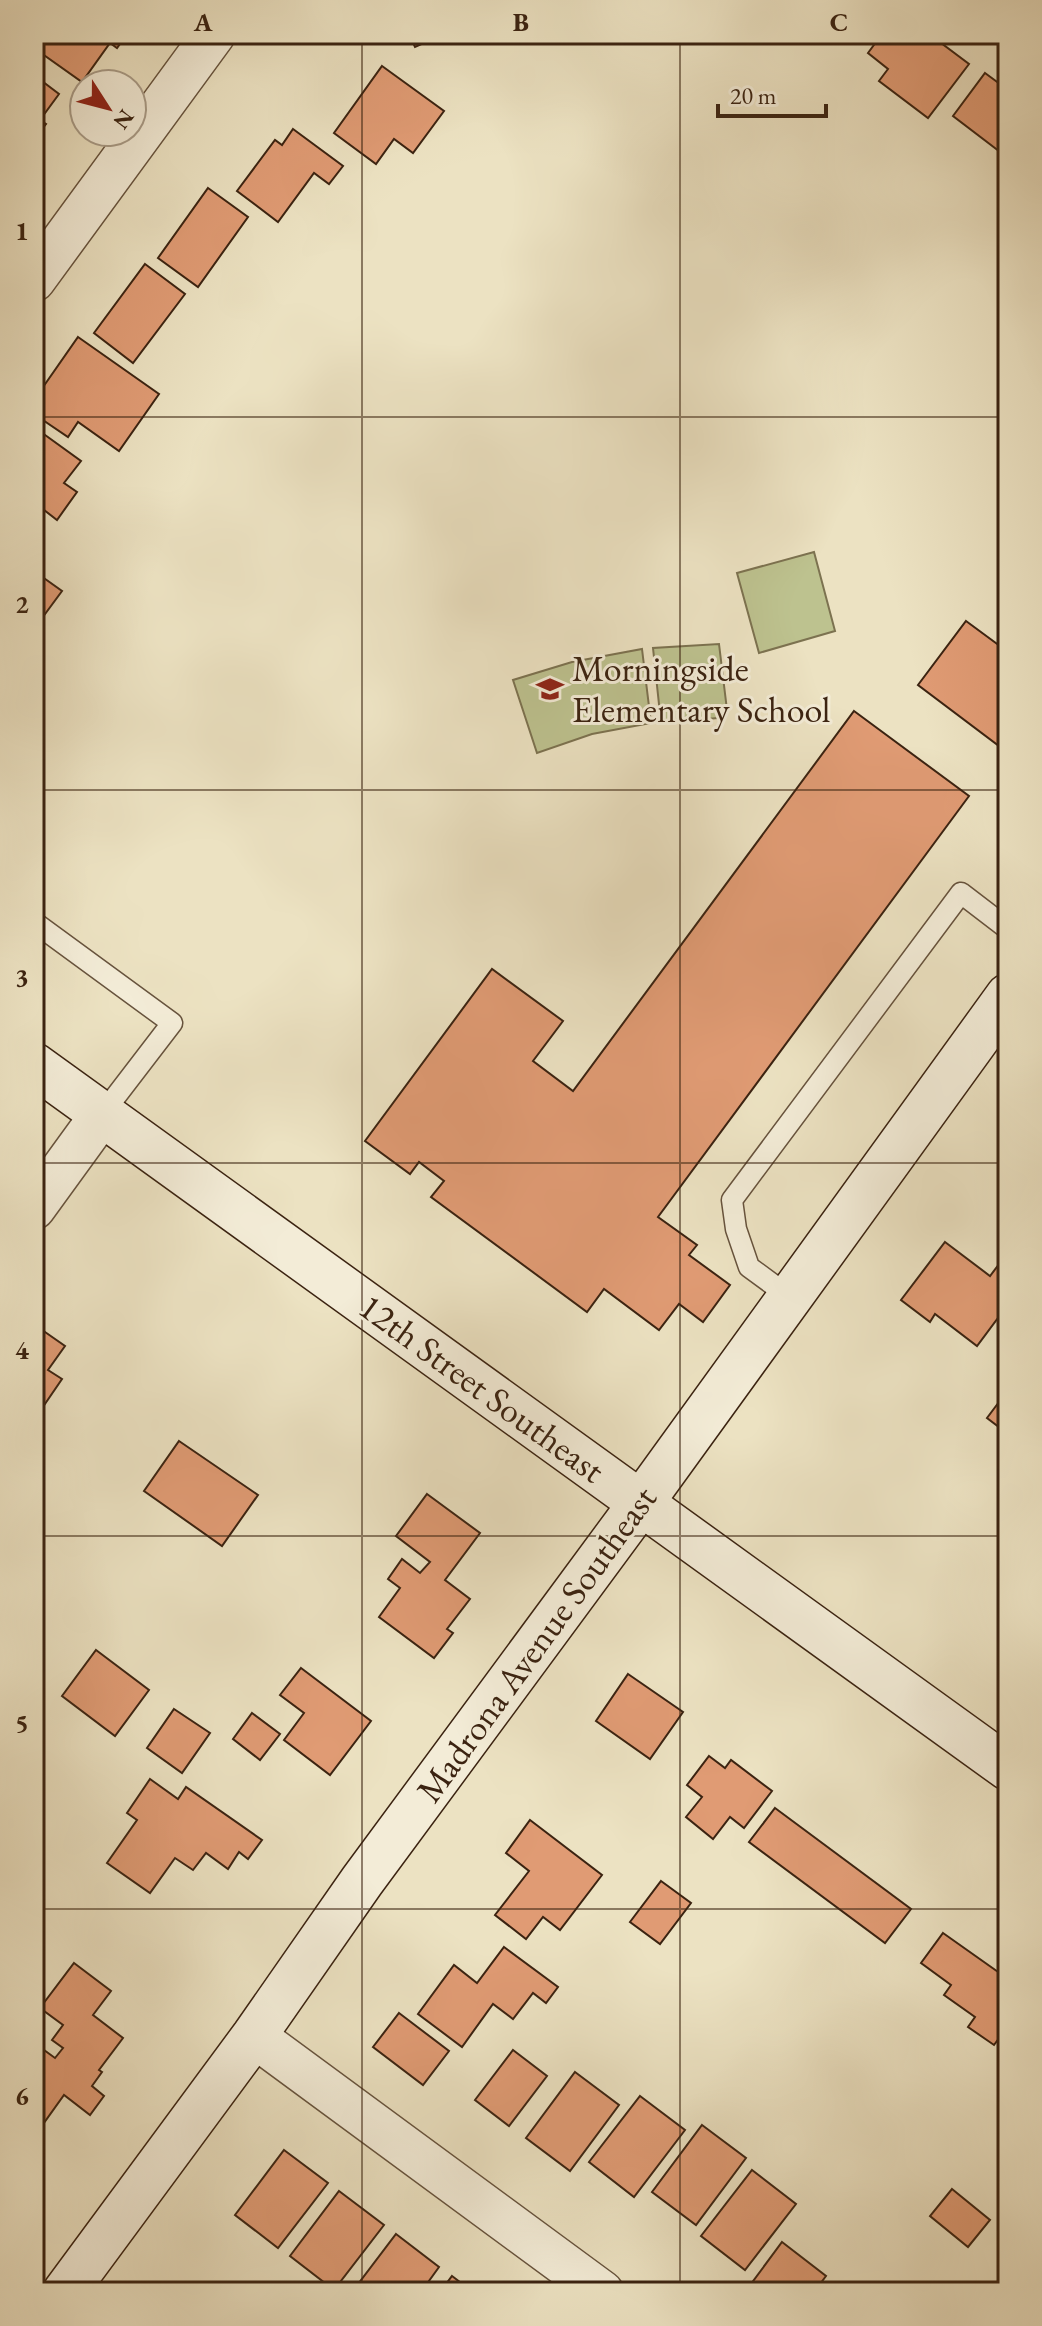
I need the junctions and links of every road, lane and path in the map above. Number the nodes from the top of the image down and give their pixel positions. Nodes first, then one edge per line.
1 (214, 34) edge
2 (34, 280) edge
3 (34, 922) edge
4 (1008, 929) edge
5 (1008, 996) edge
6 (34, 1065) edge
7 (103, 1113) junction
8 (34, 1208) edge
9 (790, 1297) junction
10 (641, 1503) junction
11 (1008, 1768) edge
12 (254, 2036) junction
13 (585, 2288) edge
14 (65, 2292) edge

1 - 2 street
3 - 7 lane
4 - 9 lane
5 - 9 main road, Madrona Avenue Southeast
6 - 7 main road, 12th Street Southeast
7 - 8 street
7 - 10 main road, 12th Street Southeast
9 - 10 main road, Madrona Avenue Southeast
10 - 11 main road, 12th Street Southeast
10 - 12 main road, Madrona Avenue Southeast
12 - 13 street
12 - 14 main road, Madrona Avenue Southeast

